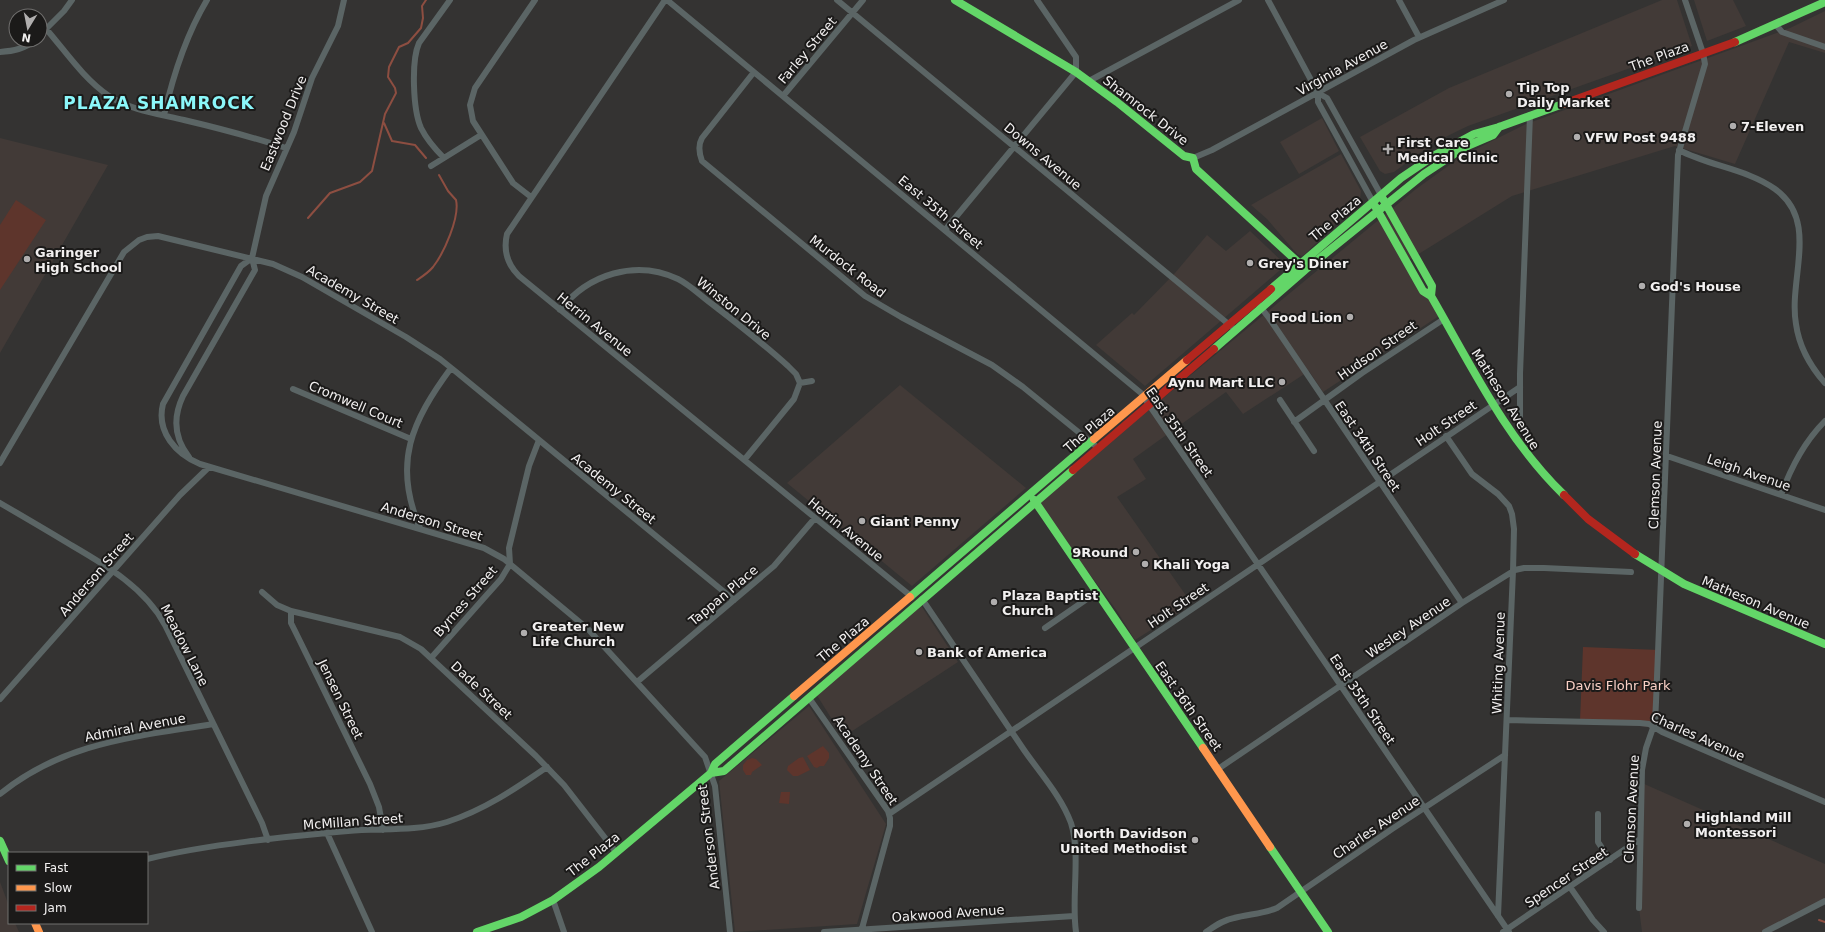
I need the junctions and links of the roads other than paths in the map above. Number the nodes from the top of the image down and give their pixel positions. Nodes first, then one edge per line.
1 (72, 0) edge
2 (207, 0) edge
3 (344, 0) edge
4 (450, 0) edge
5 (535, 0) edge
6 (666, 0) edge
7 (837, 0) edge
8 (863, 0) edge
9 (955, 0) edge
10 (1037, 0) edge
11 (1239, 0) edge
12 (1268, 0) edge
13 (1399, 0) edge
14 (1504, 0) edge
15 (1685, 0) edge
16 (1825, 2) edge
17 (852, 12) junction
18 (1776, 25) junction
19 (48, 28) edge
20 (48, 32) edge
21 (1419, 37) junction
22 (1825, 47) edge
23 (22, 48) edge
24 (0, 52) edge
25 (1703, 53) junction
26 (754, 72) junction
27 (1076, 72) junction
28 (1089, 81) junction
29 (1318, 93) junction
30 (783, 96) junction
31 (164, 115) junction
32 (1530, 115) junction
33 (1499, 127) junction
34 (481, 135) junction
35 (1014, 146) junction
36 (286, 148) junction
37 (1679, 150) junction
38 (444, 158) junction
39 (1193, 158) junction
40 (431, 166) dead end
41 (1381, 195) junction
42 (531, 197) junction
43 (1373, 202) junction
44 (1386, 204) junction
45 (1377, 210) junction
46 (945, 230) junction
47 (252, 258) junction
48 (1300, 264) junction
49 (1431, 296) junction
50 (1258, 304) junction
51 (560, 310) junction
52 (1444, 319) junction
53 (1231, 327) junction
54 (451, 368) junction
55 (812, 381) dead end
56 (800, 383) junction
57 (1825, 383) edge
58 (1520, 386) junction
59 (293, 389) dead end
60 (1280, 400) dead end
61 (1146, 401) junction
62 (1324, 401) junction
63 (1493, 404) junction
64 (1520, 418) dead end
65 (1825, 421) edge
66 (1294, 422) junction
67 (1446, 436) junction
68 (411, 439) junction
69 (539, 440) junction
70 (1091, 442) junction
71 (1098, 448) junction
72 (1314, 451) dead end
73 (1667, 456) junction
74 (745, 459) junction
75 (194, 462) junction
76 (0, 463) edge
77 (208, 467) junction
78 (1379, 481) junction
79 (1030, 495) junction
80 (1782, 495) junction
81 (0, 503) edge
82 (1036, 503) junction
83 (1825, 510) edge
84 (815, 518) junction
85 (420, 528) junction
86 (510, 564) junction
87 (1258, 564) junction
88 (113, 570) junction
89 (1513, 571) junction
90 (1661, 571) junction
91 (1631, 572) dead end
92 (262, 592) dead end
93 (1097, 592) junction
94 (912, 597) junction
95 (922, 599) junction
96 (734, 600) junction
97 (1462, 603) junction
98 (291, 611) junction
99 (1045, 628) dead end
100 (1825, 644) edge
101 (1134, 648) junction
102 (431, 658) junction
103 (637, 682) junction
104 (1341, 686) junction
105 (809, 698) junction
106 (0, 699) edge
107 (1507, 720) junction
108 (213, 724) junction
109 (1653, 727) junction
110 (1011, 731) junction
111 (1505, 755) junction
112 (547, 766) junction
113 (1218, 769) junction
114 (711, 773) junction
115 (0, 794) edge
116 (1825, 802) edge
117 (1424, 808) junction
118 (889, 814) junction
119 (1598, 814) dead end
120 (383, 830) junction
121 (327, 833) junction
122 (1640, 839) junction
123 (268, 840) junction
124 (0, 841) edge
125 (616, 852) junction
126 (148, 858) edge
127 (8, 859) edge
128 (1610, 860) junction
129 (1570, 887) junction
130 (1300, 891) junction
131 (553, 900) junction
132 (1825, 902) edge
133 (1638, 908) dead end
134 (1074, 916) junction
135 (1498, 916) junction
136 (861, 931) edge
137 (1506, 931) edge
138 (372, 932) edge
139 (477, 932) edge
140 (564, 932) edge
141 (730, 932) edge
142 (824, 932) edge
143 (1076, 932) edge
144 (1206, 932) edge
145 (1328, 932) edge
146 (1604, 932) edge
147 (1765, 932) edge

1 - 19 street
2 - 31 street
3 - 36 street, Eastwood Drive
4 - 38 street
5 - 34 street
6 - 26 street, East 35th Street
6 - 42 street, Herrin Avenue
7 - 17 street, Downs Avenue
8 - 17 street, Farley Street
9 - 27 main road, Shamrock Drive
10 - 27 street
11 - 28 street
12 - 29 street, Matheson Avenue
13 - 21 street
14 - 21 street, Virginia Avenue
15 - 25 street, Clemson Avenue
16 - 18 main road, The Plaza
17 - 30 street, Farley Street
17 - 35 street, Downs Avenue
18 - 22 street
18 - 25 main road, The Plaza
20 - 31 street
21 - 29 street, Virginia Avenue
23 - 24 street
25 - 32 main road, The Plaza
25 - 37 street, Clemson Avenue
26 - 30 street, East 35th Street
26 - 70 street, Murdock Road
27 - 28 main road, Shamrock Drive
27 - 35 street
28 - 39 main road, Shamrock Drive
29 - 39 street, Virginia Avenue
29 - 41 street, Matheson Avenue
29 - 43 street, Matheson Avenue
30 - 46 street, East 35th Street
31 - 36 street
32 - 33 main road, The Plaza
32 - 58 street
33 - 41 main road, The Plaza
33 - 44 main road, The Plaza
34 - 38 street
34 - 42 street
35 - 46 street
35 - 53 street, Downs Avenue
36 - 47 street, Eastwood Drive
37 - 57 street
37 - 73 street, Clemson Avenue
38 - 40 street
39 - 48 main road, Shamrock Drive
41 - 43 main road, The Plaza
41 - 44 main road, Matheson Avenue
42 - 51 street, Herrin Avenue
43 - 45 main road, Matheson Avenue
43 - 48 main road, The Plaza
44 - 45 main road, The Plaza
44 - 49 main road, Matheson Avenue
45 - 49 main road, Matheson Avenue
45 - 50 main road, The Plaza
46 - 61 street, East 35th Street
47 - 54 street, Academy Street
47 - 75 street, Eastwood Drive
47 - 75 street
47 - 76 street, Academy Street
48 - 50 main road, The Plaza
49 - 52 main road, Matheson Avenue
50 - 53 main road, The Plaza
50 - 62 street, East 34th Street
51 - 56 street, Winston Drive
51 - 74 street, Herrin Avenue
52 - 62 street, Hudson Street
52 - 63 main road, Matheson Avenue
53 - 61 main road, The Plaza
54 - 68 street
54 - 69 street, Academy Street
55 - 56 street
56 - 74 street
58 - 63 street, Holt Street
58 - 64 street
59 - 68 street, Cromwell Court
60 - 66 street
61 - 70 main road, The Plaza
61 - 71 main road, The Plaza
61 - 87 street, East 35th Street
62 - 66 street, Hudson Street
62 - 78 street, East 34th Street
63 - 67 street, Holt Street
63 - 90 main road, Matheson Avenue
65 - 80 street
66 - 72 street
67 - 78 street, Holt Street
67 - 89 street, Whiting Avenue
68 - 85 street
69 - 86 street, Byrnes Street
69 - 96 street, Academy Street
70 - 71 street, Murdock Road
70 - 79 main road, The Plaza
71 - 82 main road, The Plaza
73 - 80 street, Leigh Avenue
73 - 90 street, Clemson Avenue
74 - 84 street, Herrin Avenue
75 - 77 street
77 - 85 street, Anderson Street
77 - 88 street, Anderson Street
78 - 87 street, Holt Street
78 - 97 street, East 34th Street
79 - 82 main road, East 36th Street
79 - 94 main road, The Plaza
80 - 83 street, Leigh Avenue
81 - 88 street, Meadow Lane
82 - 93 main road, East 36th Street
82 - 95 main road, The Plaza
84 - 94 street, Herrin Avenue
84 - 96 street, Tappan Place
85 - 86 street, Anderson Street
86 - 102 street, Byrnes Street
86 - 103 street, Anderson Street
87 - 101 street, Holt Street
87 - 104 street, East 35th Street
88 - 106 street, Anderson Street
88 - 108 street, Meadow Lane
89 - 91 street, Wesley Avenue
89 - 97 street, Wesley Avenue
89 - 107 street, Whiting Avenue
90 - 100 main road, Matheson Avenue
90 - 109 street, Clemson Avenue
92 - 98 street
93 - 99 street
93 - 101 main road, East 36th Street
94 - 114 main road, The Plaza
95 - 105 main road, The Plaza
95 - 110 street
96 - 103 street, Tappan Place
97 - 104 street, Wesley Avenue
98 - 102 street, Dade Street
98 - 120 street, Jensen Street
101 - 110 street, Holt Street
101 - 113 main road, East 36th Street
102 - 112 street, Dade Street
103 - 114 street, Anderson Street
104 - 113 street, Wesley Avenue
104 - 117 street, East 35th Street
105 - 114 main road, The Plaza
105 - 118 street, Academy Street
107 - 109 street, Charles Avenue
107 - 111 street, Whiting Avenue
108 - 115 street, Admiral Avenue
108 - 123 street, Meadow Lane
109 - 116 street, Charles Avenue
109 - 122 street, Clemson Avenue
110 - 118 street, Holt Street
110 - 134 street
111 - 117 street, Charles Avenue
111 - 135 street, Whiting Avenue
112 - 120 street, McMillan Street
112 - 125 street, Dade Street
113 - 130 main road, East 36th Street
114 - 125 main road, The Plaza
114 - 141 street, Anderson Street
117 - 130 street, Charles Avenue
117 - 135 street, East 35th Street
118 - 136 street, Academy Street
119 - 128 street
120 - 121 street, McMillan Street
121 - 123 street, McMillan Street
121 - 138 street
122 - 128 street, Spencer Street
122 - 133 street, Clemson Avenue
123 - 126 street, McMillan Street
124 - 127 main road
125 - 131 main road, The Plaza
128 - 129 street, Spencer Street
129 - 137 street, Spencer Street
129 - 146 street
130 - 144 street, Charles Avenue
130 - 145 main road, East 36th Street
131 - 139 main road, The Plaza
131 - 140 street
132 - 147 street
134 - 136 street, Oakwood Avenue
134 - 143 street
135 - 137 street, East 35th Street
136 - 142 street, Oakwood Avenue

